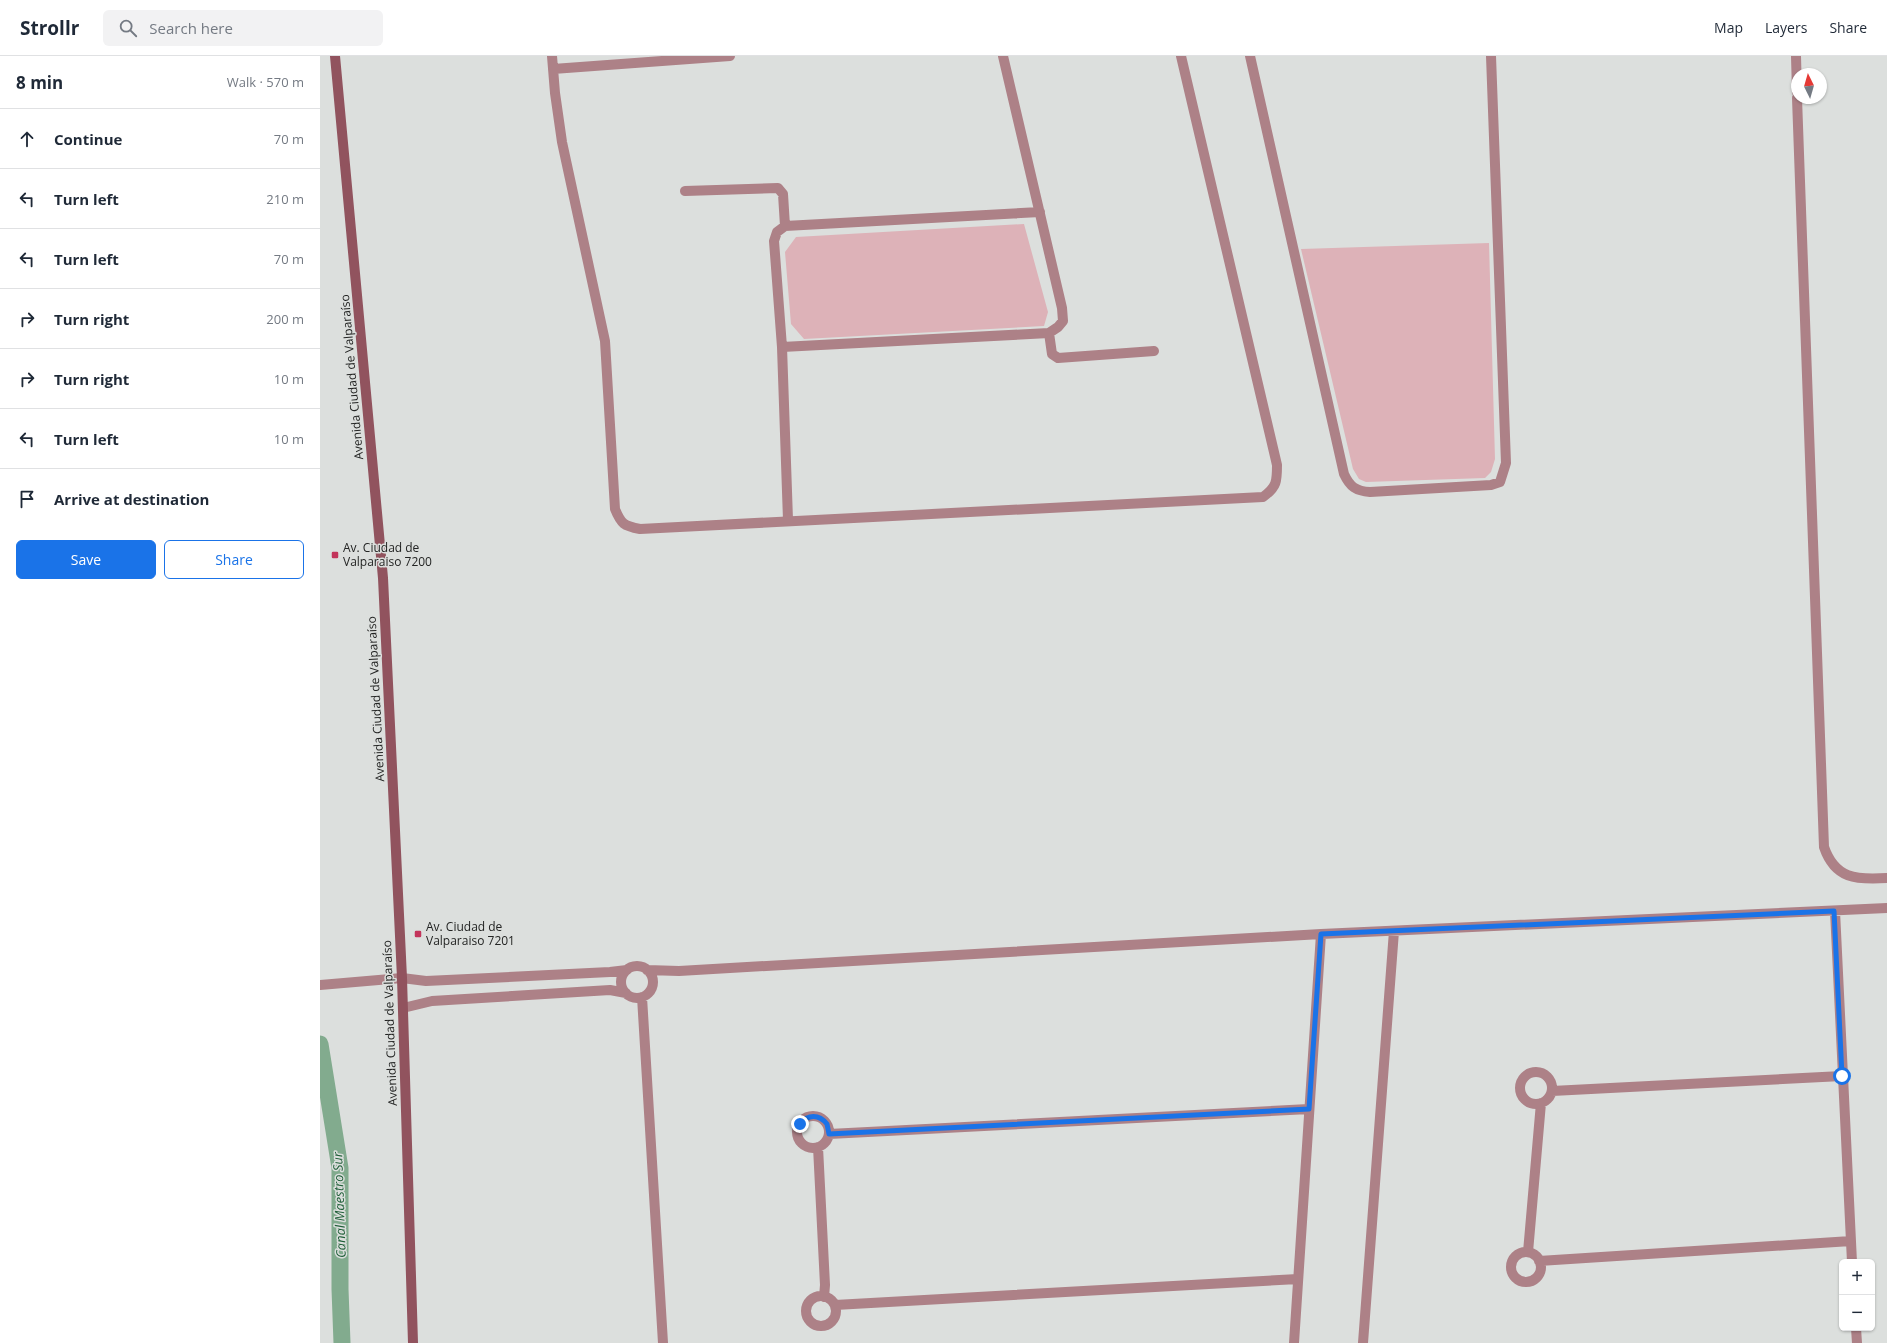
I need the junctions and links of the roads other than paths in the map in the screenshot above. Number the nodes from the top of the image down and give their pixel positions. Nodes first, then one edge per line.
1 (335, 56) edge
2 (552, 56) edge
3 (724, 56) edge
4 (730, 56) edge
5 (1002, 56) edge
6 (1181, 56) edge
7 (1250, 56) edge
8 (1491, 56) edge
9 (1796, 56) edge
10 (1796, 68) edge
11 (553, 69) junction
12 (1797, 104) edge
13 (685, 191) dead end
14 (1040, 212) junction
15 (785, 226) junction
16 (1049, 333) junction
17 (782, 347) junction
18 (1154, 351) dead end
19 (788, 520) junction
20 (1887, 878) edge
21 (1887, 908) edge
22 (1834, 911) junction
23 (1394, 931) junction
24 (1321, 934) junction
25 (627, 970) junction
26 (647, 970) junction
27 (679, 971) junction
28 (402, 978) junction
29 (320, 985) edge
30 (651, 988) junction
31 (626, 993) junction
32 (642, 997) junction
33 (402, 1008) junction
34 (1842, 1076) junction
35 (1552, 1091) junction
36 (1541, 1103) junction
37 (1309, 1109) junction
38 (829, 1134) junction
39 (818, 1147) junction
40 (1851, 1241) junction
41 (1528, 1252) junction
42 (1852, 1259) edge
43 (1539, 1261) junction
44 (1298, 1279) junction
45 (824, 1297) junction
46 (835, 1305) junction
47 (1856, 1331) edge
48 (413, 1343) edge
49 (663, 1343) edge
50 (1294, 1343) edge
51 (1363, 1343) edge
52 (1857, 1343) edge

1 - 28 main road, Avenida Ciudad de Valparaíso
2 - 11 street
3 - 4 street
3 - 11 street
5 - 14 street
6 - 19 street
7 - 8 street
9 - 10 street
11 - 19 street
12 - 20 street
13 - 15 street
14 - 15 street
14 - 16 street
15 - 17 street
16 - 17 street
16 - 18 street
17 - 19 street
21 - 22 street
22 - 23 street
22 - 34 street
23 - 24 street
23 - 51 street
24 - 27 street
24 - 37 street
25 - 26 street
25 - 28 street
25 - 31 street
26 - 27 street
26 - 30 street
27 - 30 street
28 - 29 street
28 - 33 main road, Avenida Ciudad de Valparaíso
30 - 32 street
31 - 32 street
31 - 33 street
32 - 49 street
33 - 48 main road, Avenida Ciudad de Valparaíso
34 - 35 street
34 - 40 street
35 - 36 street
35 - 36 street
36 - 41 street
37 - 38 street
37 - 44 street
38 - 39 street
38 - 39 street
39 - 45 street
40 - 42 street
40 - 43 street
41 - 43 street
41 - 43 street
44 - 46 street
44 - 50 street
45 - 46 street
45 - 46 street
47 - 52 street

